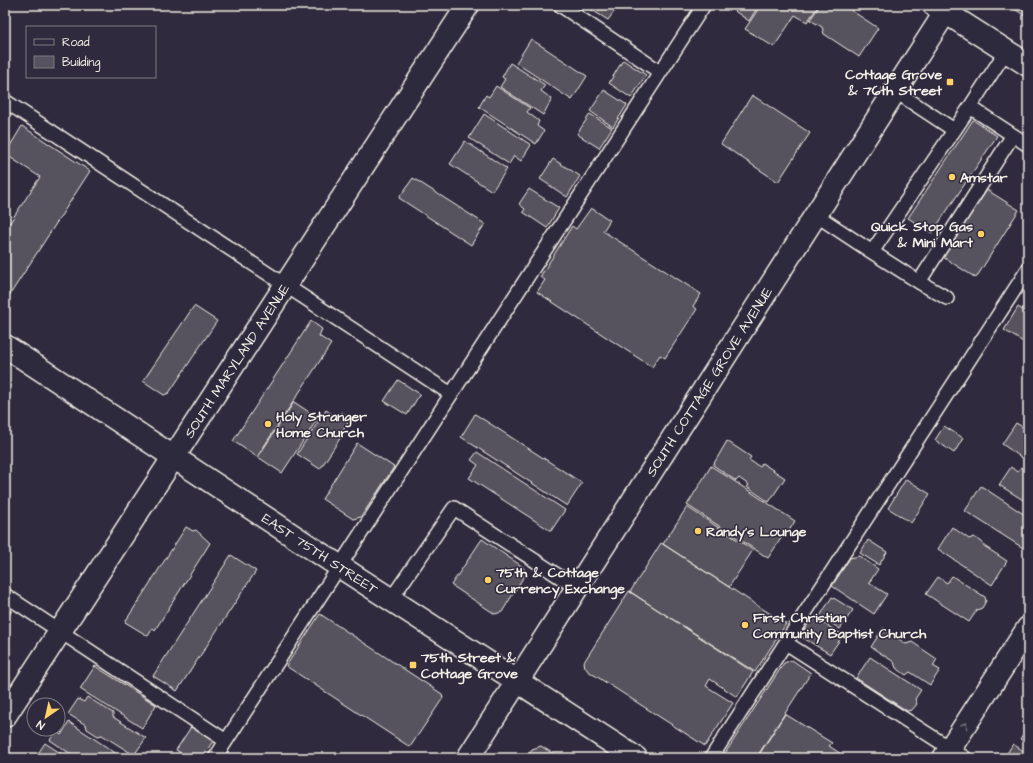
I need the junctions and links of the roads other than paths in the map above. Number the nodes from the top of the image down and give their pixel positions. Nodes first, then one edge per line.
1 (468, 5) edge
2 (560, 5) edge
3 (704, 5) edge
4 (943, 7) edge
5 (1006, 51) junction
6 (1028, 65) edge
7 (660, 72) junction
8 (895, 91) junction
9 (5, 102) edge
10 (970, 107) junction
11 (954, 130) junction
12 (1012, 136) junction
13 (1028, 146) edge
14 (816, 215) junction
15 (872, 252) junction
16 (1028, 269) edge
17 (919, 282) junction
18 (285, 285) junction
19 (947, 298) dead end
20 (5, 346) edge
21 (451, 394) junction
22 (173, 457) junction
23 (339, 566) junction
24 (577, 588) junction
25 (5, 595) edge
26 (391, 599) junction
27 (1028, 628) edge
28 (59, 631) junction
29 (786, 643) junction
30 (517, 682) junction
31 (5, 716) edge
32 (226, 741) junction
33 (953, 755) edge
34 (215, 758) edge
35 (468, 758) edge
36 (636, 758) edge
37 (711, 758) edge

1 - 18 street, SOUTH MARYLAND AVENUE
2 - 7 lane
3 - 7 lane
4 - 5 street
4 - 8 street, SOUTH COTTAGE GROVE AVENUE
5 - 6 street
5 - 10 lane
7 - 21 lane
8 - 11 lane
8 - 14 street, SOUTH COTTAGE GROVE AVENUE
9 - 18 lane
10 - 11 lane
10 - 12 lane
11 - 15 lane
12 - 13 lane
12 - 17 lane
14 - 15 lane
14 - 24 street, SOUTH COTTAGE GROVE AVENUE
15 - 17 lane
16 - 29 lane
17 - 19 lane
18 - 21 lane
18 - 22 street, SOUTH MARYLAND AVENUE
20 - 22 street, EAST 75TH STREET
21 - 23 lane
22 - 23 street, EAST 75TH STREET
22 - 28 street, SOUTH MARYLAND AVENUE
23 - 26 street, EAST 75TH STREET
23 - 32 lane
24 - 26 lane
24 - 30 street, SOUTH COTTAGE GROVE AVENUE
25 - 28 lane
26 - 30 street, EAST 75TH STREET
33 -> 27 street
28 - 31 street, SOUTH MARYLAND AVENUE
28 - 32 lane
29 - 33 lane
29 - 37 lane
30 - 35 street, SOUTH COTTAGE GROVE AVENUE
30 - 36 street, EAST 75TH STREET
32 - 34 lane

